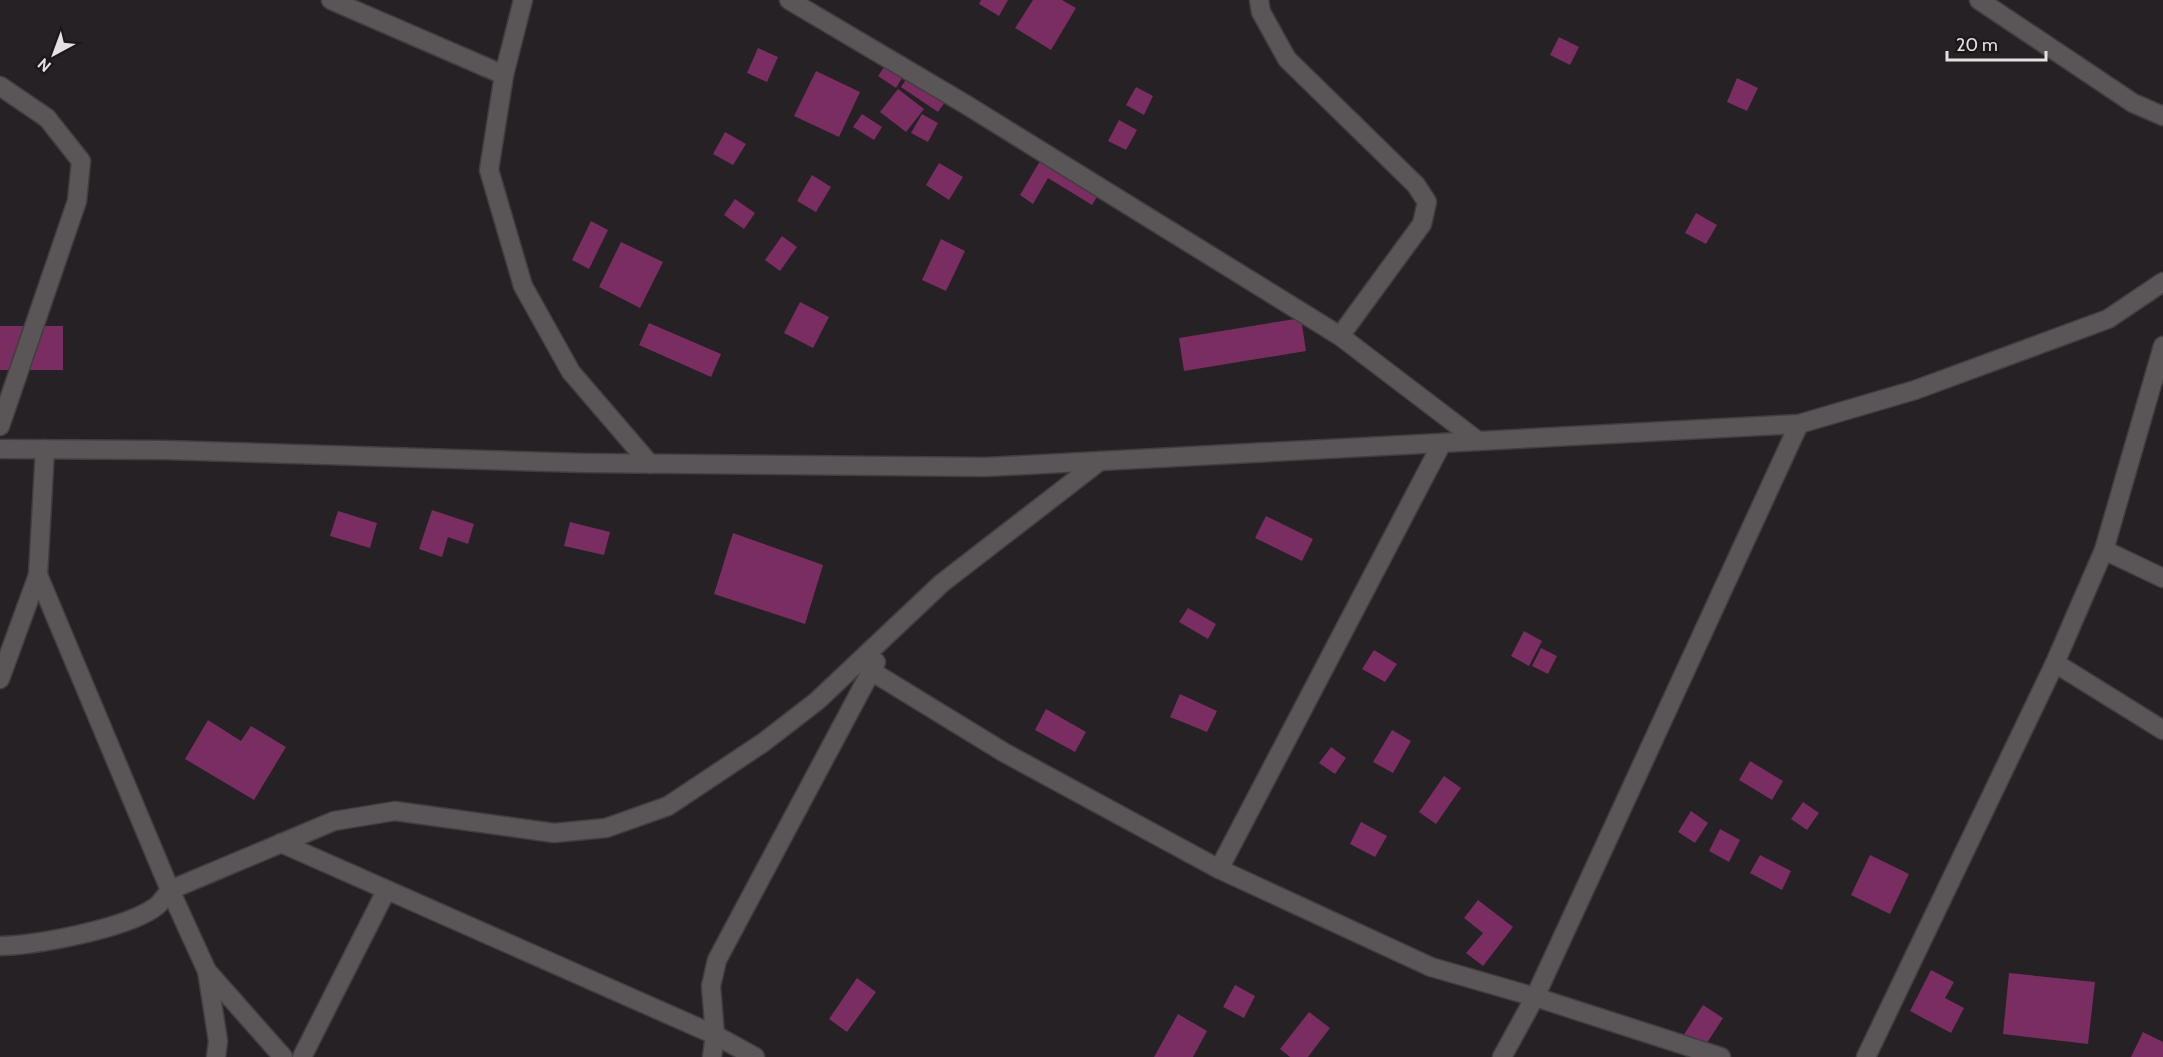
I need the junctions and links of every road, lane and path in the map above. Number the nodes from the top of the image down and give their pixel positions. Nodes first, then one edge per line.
1 (331, 0) edge
2 (524, 0) edge
3 (789, 0) edge
4 (1259, 0) edge
5 (1979, 0) edge
6 (504, 75) junction
7 (0, 86) edge
8 (2163, 116) edge
9 (2163, 282) edge
10 (1340, 336) junction
11 (2163, 346) edge
12 (1799, 424) junction
13 (0, 426) edge
14 (1478, 441) junction
15 (1442, 443) junction
16 (0, 449) edge
17 (45, 449) junction
18 (1100, 461) junction
19 (650, 464) junction
20 (2104, 550) junction
21 (38, 575) junction
22 (2163, 578) edge
23 (892, 632) junction
24 (2055, 663) junction
25 (871, 671) junction
26 (0, 679) edge
27 (2163, 730) edge
28 (281, 843) junction
29 (1220, 869) junction
30 (170, 890) junction
31 (386, 891) junction
32 (0, 946) edge
33 (207, 971) junction
34 (1535, 996) junction
35 (716, 1035) junction
36 (216, 1057) edge
37 (283, 1057) edge
38 (302, 1057) edge
39 (712, 1057) edge
40 (755, 1057) edge
41 (1502, 1057) edge
42 (1721, 1057) edge
43 (1866, 1057) edge

1 - 6 street
2 - 6 street
3 - 10 street
4 - 10 street
5 - 8 street
6 - 19 street
7 - 13 street
9 - 12 street
10 - 14 street
11 - 20 street
12 - 14 street
12 - 34 street
14 - 15 street
15 - 18 street
15 - 29 street
16 - 17 street
17 - 19 street
17 - 21 street
18 - 19 street
18 - 23 street
20 - 22 street
20 - 24 street
21 - 26 street
21 - 30 street
23 - 25 street
23 - 28 street
24 - 27 street
24 - 43 street
25 - 29 street
25 - 35 street
28 - 30 street
28 - 31 street
29 - 34 street
30 - 32 street
30 - 33 street
31 - 35 street
31 - 38 street
33 - 36 street
33 - 37 street
34 - 41 street
34 - 42 street
35 - 39 street
35 - 40 street

